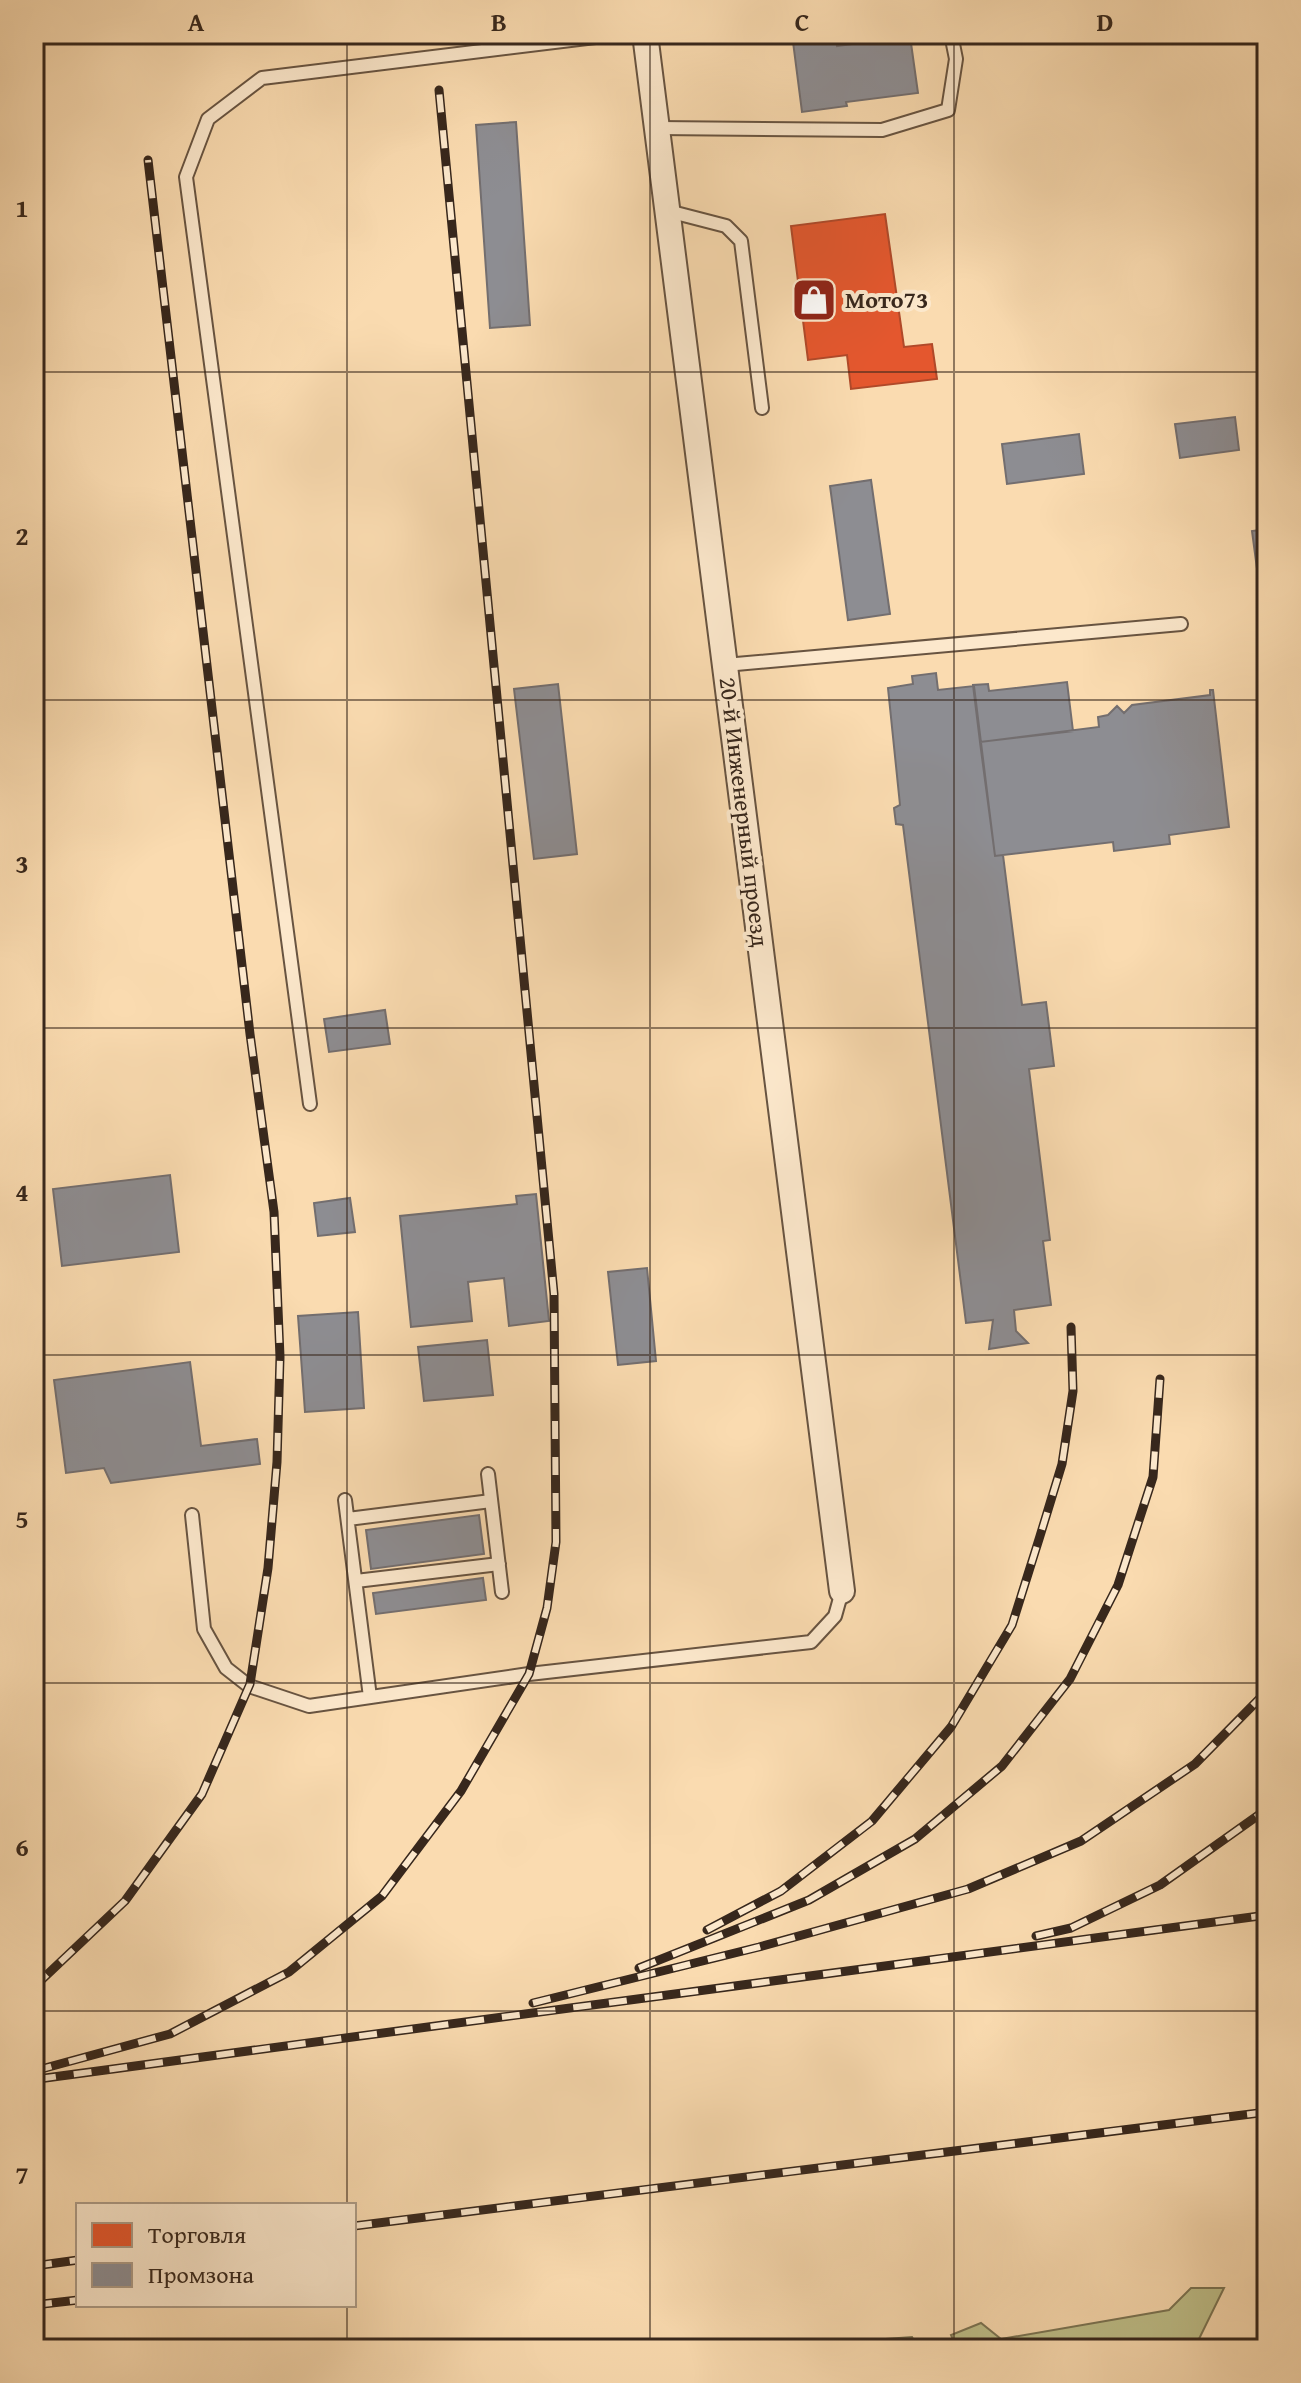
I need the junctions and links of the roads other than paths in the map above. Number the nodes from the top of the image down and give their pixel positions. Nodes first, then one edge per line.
1 (620, 34) edge
2 (645, 34) edge
3 (951, 34) edge
4 (657, 128) junction
5 (668, 211) junction
6 (762, 408) dead end
7 (1181, 624) dead end
8 (725, 665) junction
9 (310, 1104) dead end
10 (488, 1474) dead end
11 (345, 1500) dead end
12 (491, 1501) junction
13 (192, 1515) dead end
14 (348, 1519) junction
15 (499, 1564) junction
16 (356, 1581) junction
17 (842, 1591) joint
18 (502, 1592) dead end
19 (370, 1697) junction

1 - 9 lane
2 - 4 street, 20-й Инженерный проезд
3 - 4 lane
4 - 5 street, 20-й Инженерный проезд
5 - 6 lane
5 - 8 street, 20-й Инженерный проезд
7 - 8 lane
8 - 17 street, 20-й Инженерный проезд
10 - 12 lane
11 - 14 lane
12 - 14 lane
12 - 15 lane
13 - 19 lane
14 - 16 lane
15 - 16 lane
15 - 18 lane
16 - 19 lane
17 - 19 lane

